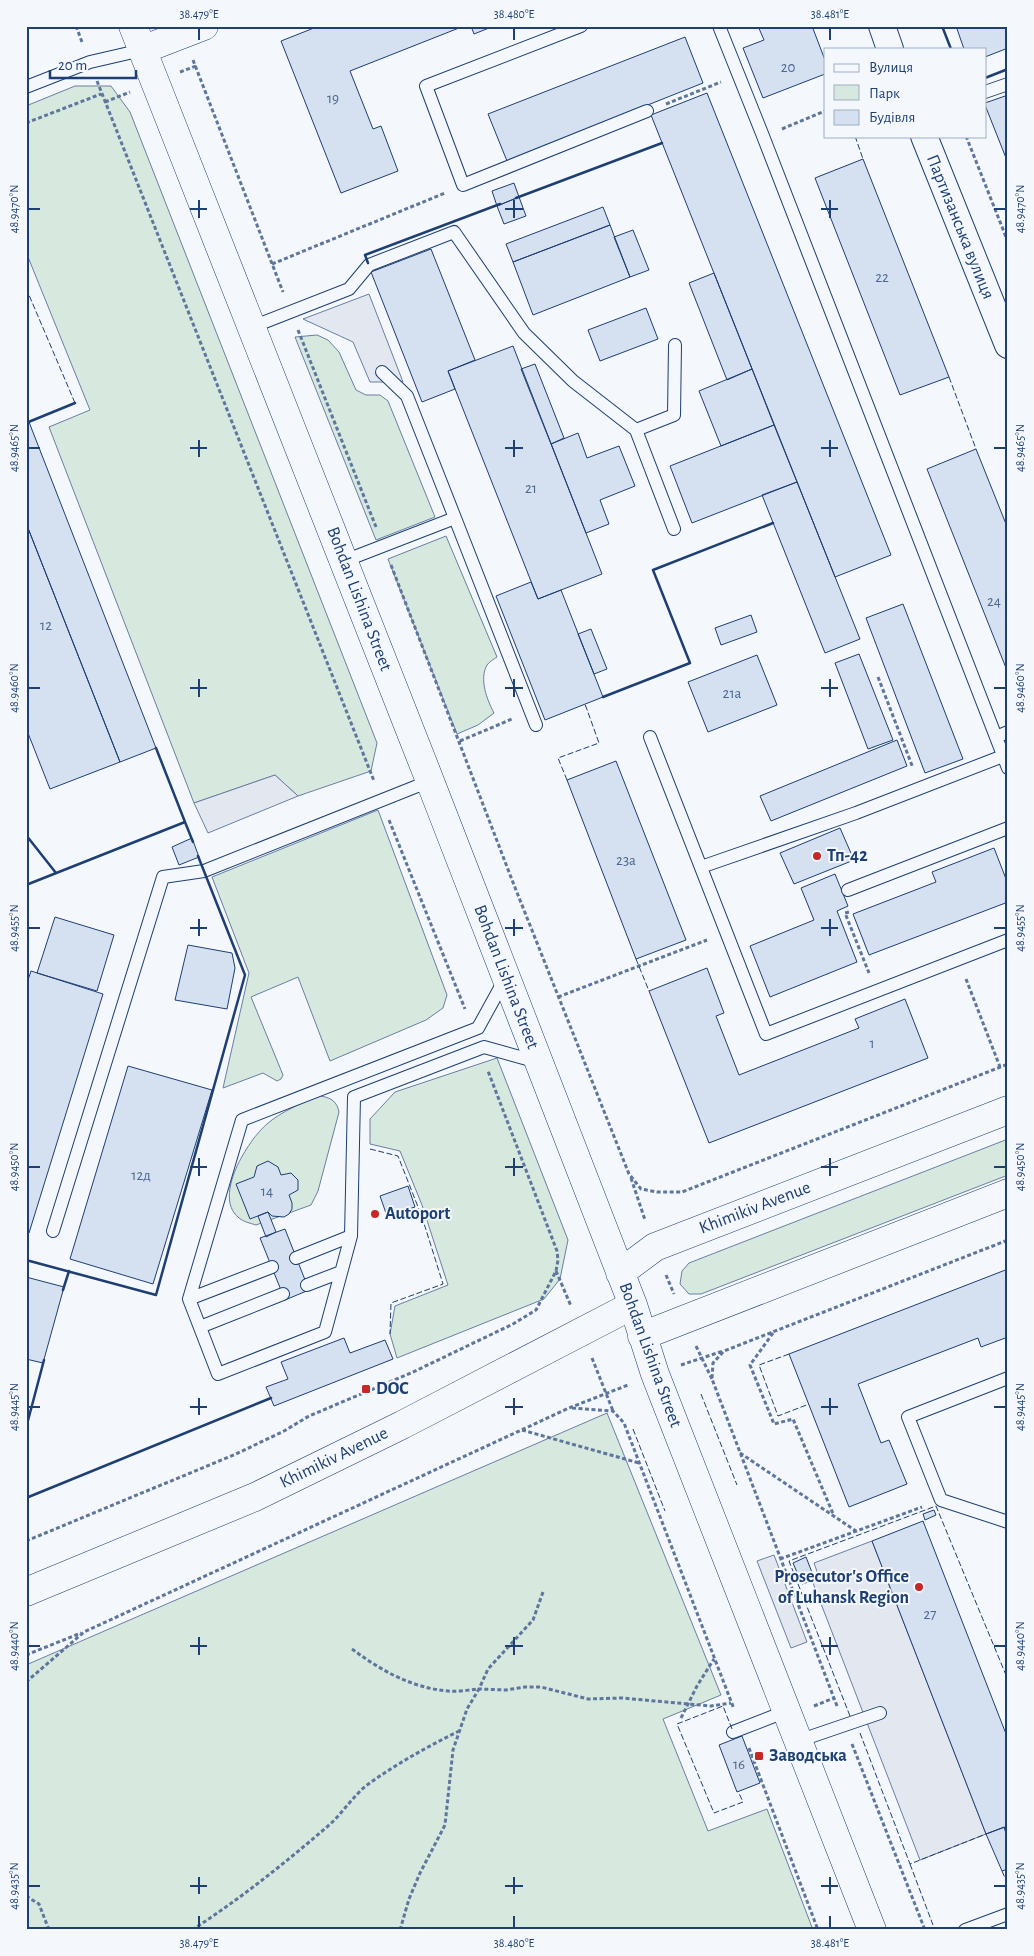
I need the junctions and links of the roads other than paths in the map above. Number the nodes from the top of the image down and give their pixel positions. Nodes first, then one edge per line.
1 (204, 26) edge
2 (580, 26) edge
3 (719, 26) edge
4 (882, 26) edge
5 (138, 38) edge
6 (890, 48) edge
7 (1008, 84) edge
8 (26, 87) edge
9 (986, 92) edge
10 (647, 111) road end
11 (925, 138) edge
12 (252, 327) junction
13 (675, 344) dead end
14 (1008, 345) edge
15 (382, 372) dead end
16 (636, 430) junction
17 (455, 518) junction
18 (674, 530) dead end
19 (344, 561) junction
20 (536, 725) dead end
21 (1002, 735) edge
22 (650, 737) dead end
23 (1006, 762) edge
24 (430, 781) junction
25 (1008, 828) edge
26 (701, 867) junction
27 (848, 890) road end
28 (1008, 940) edge
29 (506, 976) junction
30 (539, 1062) junction
31 (1008, 1110) edge
32 (1008, 1193) edge
33 (54, 1231) dead end
34 (351, 1236) junction
35 (296, 1258) dead end
36 (272, 1267) dead end
37 (341, 1272) junction
38 (620, 1273) junction
39 (307, 1285) dead end
40 (282, 1294) dead end
41 (189, 1299) junction
42 (633, 1305) junction
43 (200, 1327) junction
44 (642, 1336) junction
45 (1008, 1378) edge
46 (1008, 1522) edge
47 (26, 1592) edge
48 (787, 1711) junction
49 (880, 1713) dead end
50 (737, 1730) road end
51 (798, 1741) junction
52 (1008, 1914) edge
53 (872, 1930) edge
54 (965, 1930) edge

1 - 5 main road
2 - 10 lane
3 - 21 lane
4 - 6 street
5 - 8 lane
5 - 12 main road, Bohdan Lishina Street
7 - 9 lane
11 - 14 street, Партизанська вулиця
12 - 16 lane
12 - 19 main road, Bohdan Lishina Street
13 - 16 lane
15 - 17 lane
16 - 18 lane
17 - 19 lane
17 - 20 lane
19 - 24 main road, Bohdan Lishina Street
21 - 23 lane
22 - 26 lane
23 - 26 lane
24 - 29 main road, Bohdan Lishina Street
24 - 33 lane
25 - 27 lane
26 - 28 lane
29 - 30 main road, Bohdan Lishina Street
29 - 41 lane
30 - 34 lane
30 - 38 main road, Bohdan Lishina Street
31 - 38 main road, Khimikiv Avenue
32 - 44 main road
34 - 35 lane
34 - 37 lane
36 - 41 lane
37 - 39 lane
37 - 43 lane
38 - 42 main road, Bohdan Lishina Street
40 - 43 lane
41 - 43 lane
42 - 44 main road, Bohdan Lishina Street
42 - 47 main road, Khimikiv Avenue
44 - 48 main road, Bohdan Lishina Street
45 - 46 lane
48 - 50 lane
48 - 51 main road, Bohdan Lishina Street
49 - 51 lane
51 - 53 main road, Bohdan Lishina Street
52 - 54 lane

